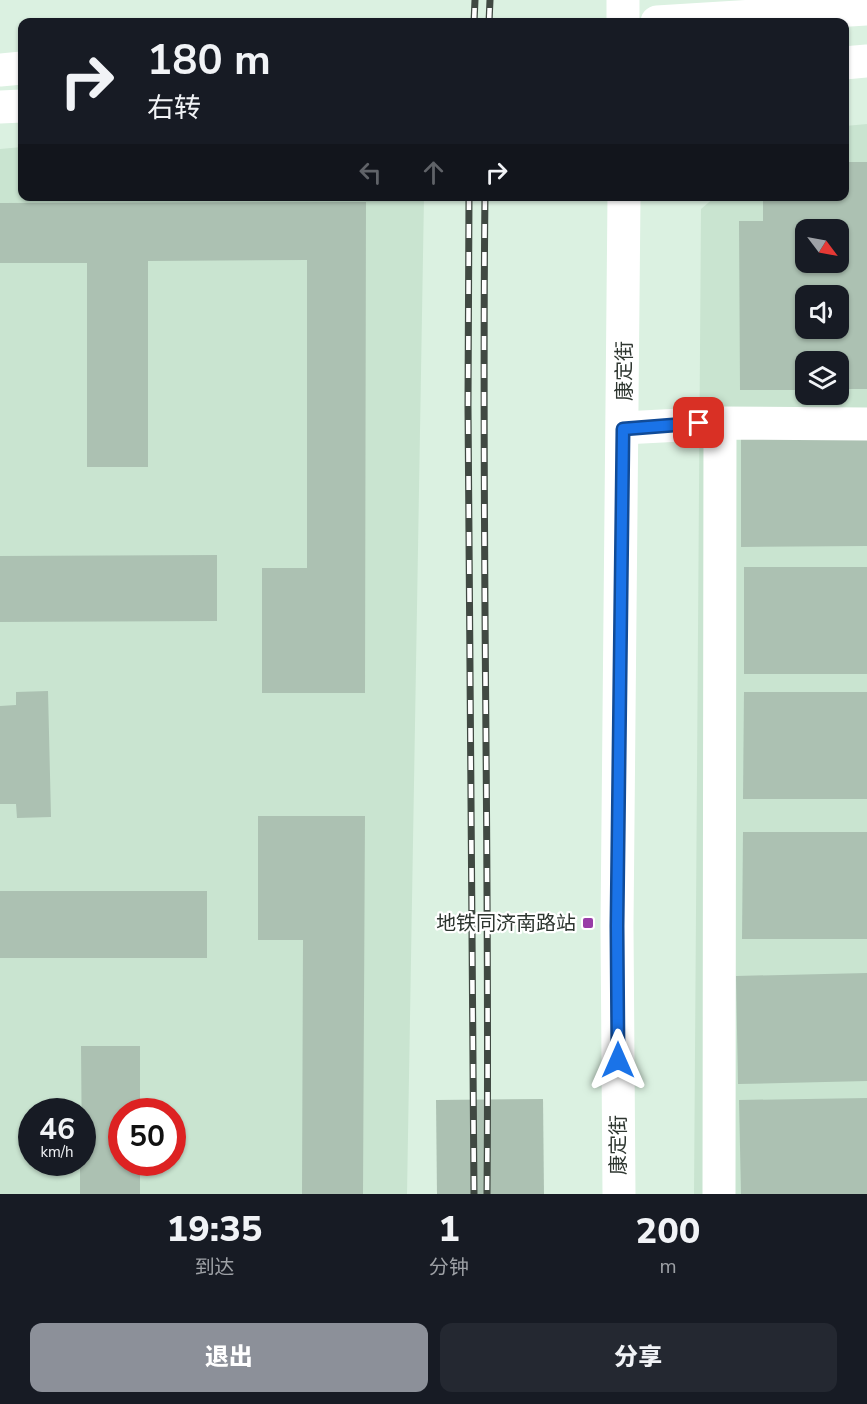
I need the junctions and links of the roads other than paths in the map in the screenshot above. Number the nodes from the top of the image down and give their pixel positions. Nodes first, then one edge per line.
1 (623, 0) edge
2 (867, 9) edge
3 (623, 18) edge
4 (722, 18) edge
5 (867, 62) edge
6 (849, 63) edge
7 (18, 68) edge
8 (0, 70) edge
9 (18, 106) edge
10 (0, 107) edge
11 (624, 201) edge
12 (720, 423) junction
13 (867, 424) edge
14 (623, 429) junction
15 (619, 1194) edge
16 (719, 1194) edge

1 - 3 main road
2 - 4 main road
5 - 6 main road
7 - 8 main road
9 - 10 main road
11 - 14 main road, 康定街
12 - 13 main road
12 - 14 main road
12 - 16 main road
14 - 15 main road, 康定街

